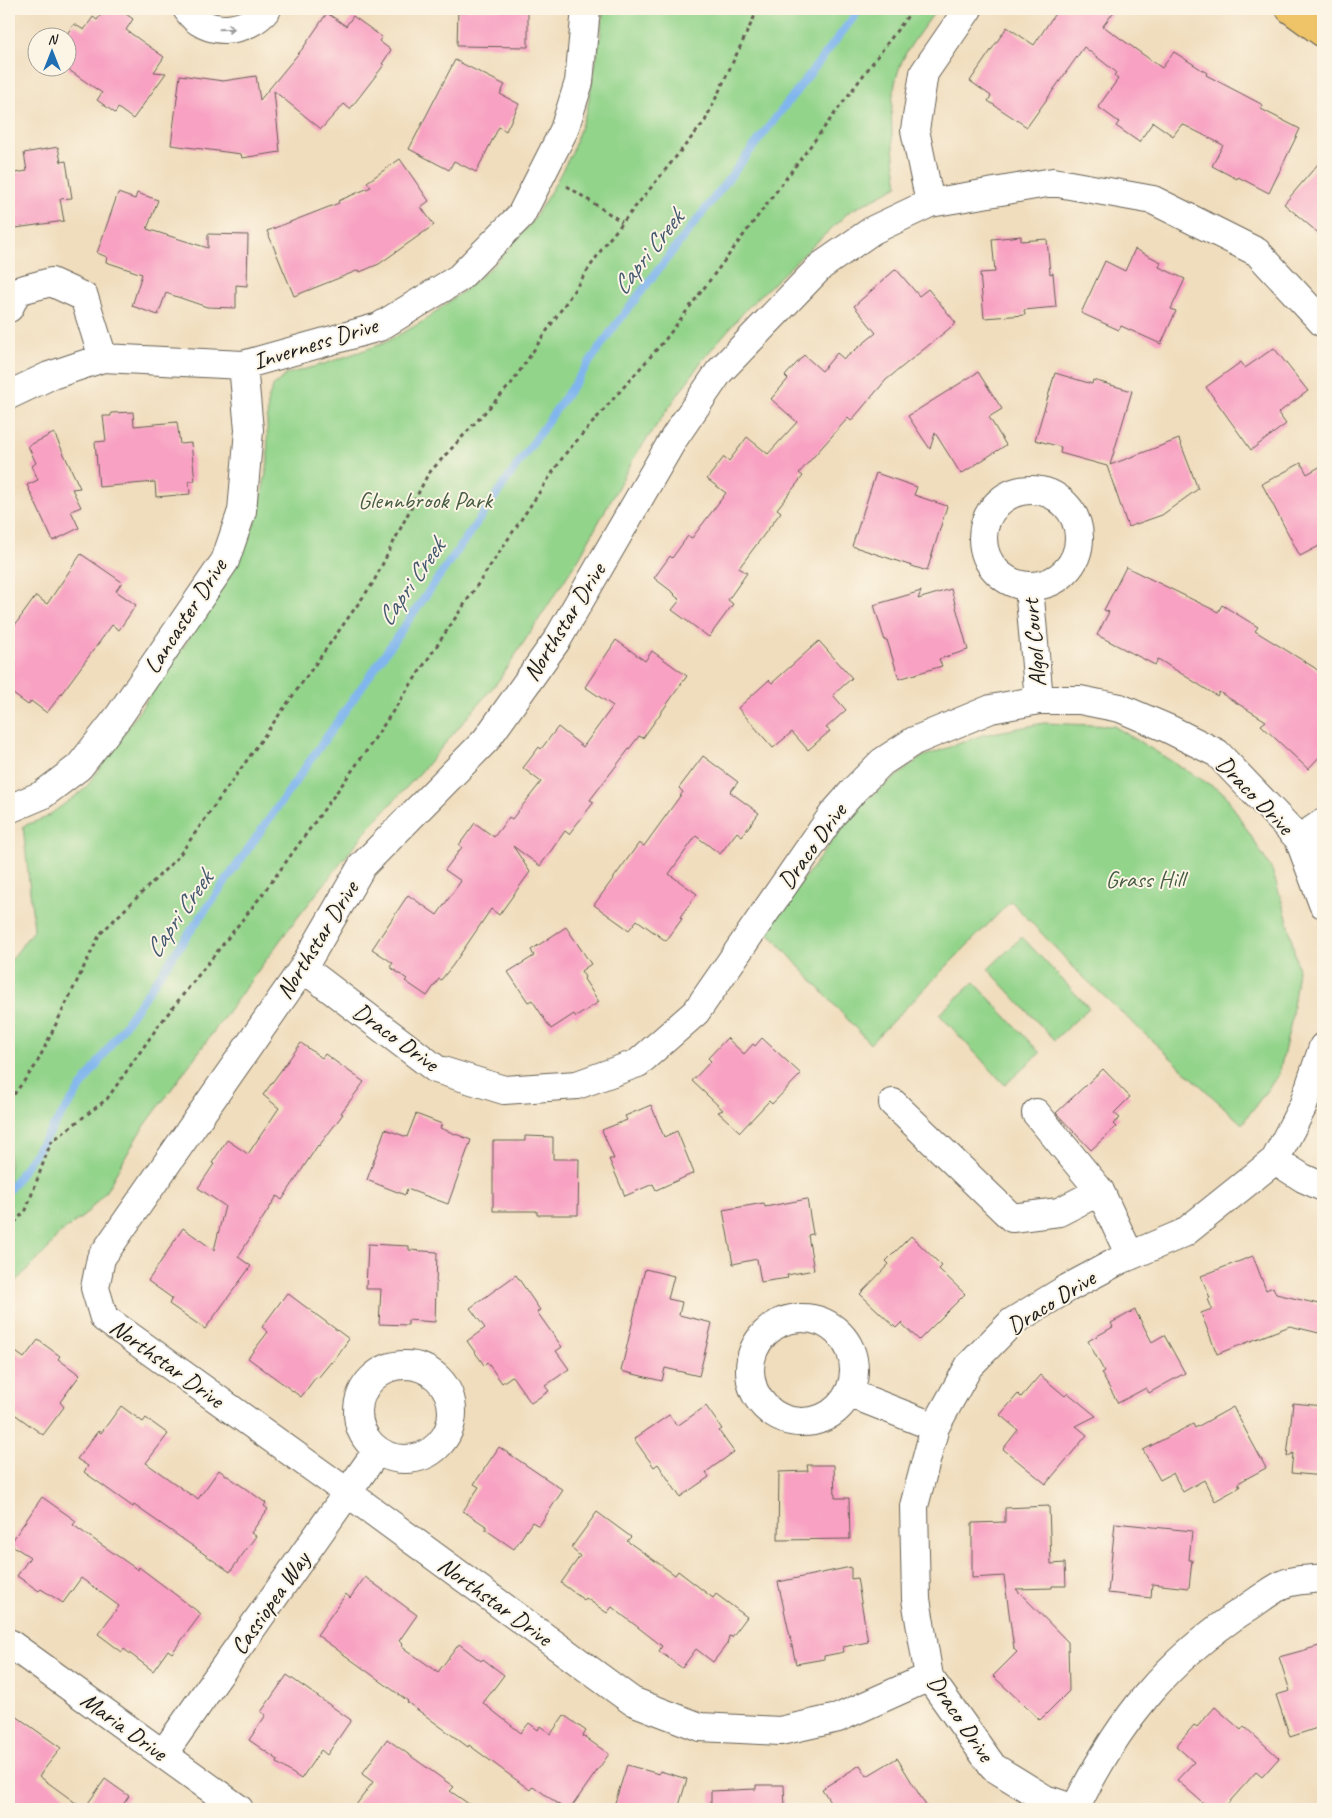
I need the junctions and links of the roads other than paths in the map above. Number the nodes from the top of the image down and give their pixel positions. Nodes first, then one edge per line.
1 (187, 9) edge
2 (267, 9) edge
3 (586, 9) edge
4 (968, 9) edge
5 (1290, 9) edge
6 (1323, 33) edge
7 (930, 203) junction
8 (9, 308) edge
9 (1323, 323) edge
10 (104, 358) junction
11 (243, 365) junction
12 (9, 395) edge
13 (1029, 586) dead end
14 (1039, 700) junction
15 (9, 809) edge
16 (1323, 823) edge
17 (1299, 839) junction
18 (1323, 904) edge
19 (303, 968) junction
20 (1323, 1047) edge
21 (893, 1103) dead end
22 (1036, 1113) dead end
23 (1275, 1160) junction
24 (1323, 1187) edge
25 (1100, 1191) junction
26 (1130, 1256) junction
27 (849, 1393) dead end
28 (935, 1427) junction
29 (377, 1451) dead end
30 (348, 1493) junction
31 (1323, 1578) edge
32 (9, 1643) edge
33 (929, 1677) junction
34 (163, 1754) junction
35 (239, 1809) edge
36 (1075, 1809) edge

1 -> 2 street
3 - 11 street, Inverness Drive
4 - 7 street
5 - 6 main road
7 - 9 street, Northstar Drive
7 - 19 street, Northstar Drive
8 - 10 street
10 - 11 street, Inverness Drive
10 - 12 street, Inverness Drive
11 - 15 street, Lancaster Drive
13 - 14 street, Algol Court
14 - 17 street, Draco Drive
14 - 19 street, Draco Drive
16 - 17 street
17 - 18 street, Draco Drive
19 - 30 street, Northstar Drive
20 - 23 street, Draco Drive
21 - 25 street
22 - 25 street
23 - 24 street
23 - 26 street, Draco Drive
25 - 26 street
26 - 28 street, Draco Drive
27 - 28 street
28 - 33 street, Draco Drive
29 - 30 street, Cassiopea Way
30 - 33 street, Northstar Drive
30 - 34 street, Cassiopea Way
31 - 36 street
32 - 34 street, Maria Drive
33 - 36 street, Draco Drive
34 - 35 street, Maria Drive

